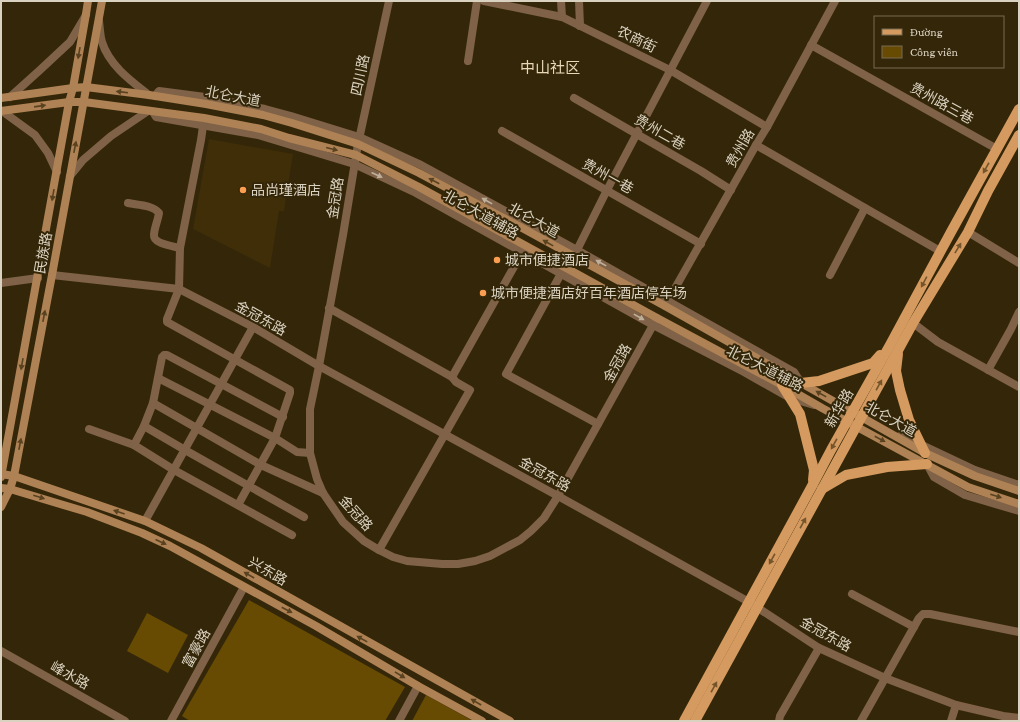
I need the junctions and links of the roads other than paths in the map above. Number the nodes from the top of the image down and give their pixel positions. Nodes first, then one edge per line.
1 (88, 1) edge
2 (102, 1) edge
3 (389, 1) edge
4 (477, 1) edge
5 (484, 1) edge
6 (561, 1) edge
7 (579, 1) edge
8 (707, 1) edge
9 (835, 1) edge
10 (86, 14) junction
11 (99, 17) junction
12 (562, 17) junction
13 (580, 26) junction
14 (811, 45) junction
15 (468, 61) dead end
16 (670, 70) junction
17 (86, 87) junction
18 (73, 88) junction
19 (152, 96) junction
20 (10, 97) junction
21 (1, 98) edge
22 (574, 98) dead end
23 (69, 102) junction
24 (84, 102) junction
25 (1019, 109) edge
26 (2, 111) edge
27 (151, 112) junction
28 (203, 121) junction
29 (768, 127) junction
30 (502, 131) dead end
31 (636, 134) junction
32 (1019, 135) edge
33 (359, 140) junction
34 (756, 145) junction
35 (997, 149) junction
36 (356, 155) junction
37 (354, 164) junction
38 (57, 172) junction
39 (70, 176) junction
40 (607, 190) junction
41 (732, 190) junction
42 (128, 203) dead end
43 (865, 208) junction
44 (968, 232) junction
45 (701, 244) junction
46 (180, 248) junction
47 (524, 249) junction
48 (940, 251) junction
49 (575, 254) junction
50 (1019, 263) edge
51 (563, 270) junction
52 (52, 275) junction
53 (830, 275) dead end
54 (38, 278) junction
55 (1, 283) edge
56 (179, 289) junction
57 (666, 304) junction
58 (329, 308) junction
59 (1019, 312) edge
60 (655, 322) junction
61 (913, 324) junction
62 (253, 327) junction
63 (894, 347) junction
64 (235, 360) junction
65 (319, 366) junction
66 (988, 370) junction
67 (452, 377) junction
68 (158, 378) junction
69 (801, 383) junction
70 (221, 385) junction
71 (782, 385) junction
72 (1019, 387) edge
73 (790, 398) junction
74 (153, 403) junction
75 (210, 405) junction
76 (822, 408) junction
77 (852, 412) junction
78 (283, 417) junction
79 (861, 417) junction
80 (847, 421) junction
81 (598, 424) junction
82 (144, 426) junction
83 (856, 426) junction
84 (197, 428) junction
85 (89, 429) dead end
86 (445, 434) junction
87 (275, 438) junction
88 (134, 445) junction
89 (923, 448) junction
90 (185, 450) junction
91 (310, 453) junction
92 (927, 464) junction
93 (261, 465) junction
94 (174, 470) junction
95 (1, 475) edge
96 (14, 476) junction
97 (1019, 485) edge
98 (248, 486) junction
99 (817, 487) junction
100 (1, 488) edge
101 (10, 489) junction
102 (1019, 490) edge
103 (323, 493) junction
104 (558, 496) junction
105 (1019, 504) edge
106 (238, 505) junction
107 (1, 507) edge
108 (1019, 511) edge
109 (304, 517) dead end
110 (145, 521) junction
111 (292, 535) dead end
112 (379, 550) junction
113 (244, 587) junction
114 (852, 594) dead end
115 (753, 604) junction
116 (914, 627) junction
117 (1019, 632) edge
118 (819, 648) junction
119 (1, 651) edge
120 (885, 678) junction
121 (418, 686) junction
122 (956, 705) junction
123 (1019, 718) edge
124 (125, 721) edge
125 (171, 721) edge
126 (399, 721) edge
127 (482, 721) edge
128 (510, 721) edge
129 (684, 721) edge
130 (695, 721) edge
131 (779, 721) edge
132 (861, 721) edge
133 (950, 721) edge

1 - 10 main road, 民族路
2 - 11 main road, 民族路
3 - 33 street, 四川路
4 - 15 street
5 - 12 street, 农商街
6 - 12 street
7 - 13 street
8 - 16 street
9 - 14 street, 贵州路
10 -> 18 main road, 民族路
10 - 20 street
11 - 17 main road, 民族路
11 - 19 street
12 - 13 street, 农商街
13 - 16 street, 农商街
14 - 29 street, 贵州路
14 - 35 street, 贵州路三巷
16 - 29 street, 农商街
16 - 31 street
17 - 18 main road, 北仑大道
19 -> 17 main road, 北仑大道
17 - 24 main road, 民族路
18 - 20 main road, 北仑大道
18 - 23 main road, 民族路
19 - 33 main road, 北仑大道
20 - 21 main road, 北仑大道
22 - 31 street, 贵州二巷
23 - 24 main road, 北仑大道
26 -> 23 main road, 北仑大道
23 - 38 main road, 民族路
24 - 27 main road, 北仑大道
39 -> 24 main road, 民族路
25 - 35 main road, 新华路
26 - 38 street
27 - 28 main road, 北仑大道
27 - 39 street
28 -> 36 main road, 北仑大道
28 - 37 street, 北仑大道辅路
28 - 46 street
29 - 34 street, 贵州路
30 - 40 street, 贵州一巷
31 - 40 street
31 - 41 street, 贵州二巷
32 - 44 main road, 新华路
33 - 36 street, 四川路
49 -> 33 main road, 北仑大道
34 - 41 street, 贵州路
34 - 43 street
35 -> 48 main road, 新华路
36 - 37 street, 金冠路
36 - 47 main road, 北仑大道
37 -> 47 street, 北仑大道辅路
37 - 58 street, 金冠路
38 -> 54 main road, 民族路
39 - 52 main road, 民族路
40 - 45 street, 贵州一巷
40 - 49 street
41 - 45 street, 贵州路
42 - 46 street
43 - 48 street
43 - 53 street
44 - 50 street
61 -> 44 main road, 新华路
45 - 57 street, 贵州路
46 - 56 street
47 - 51 main road, 北仑大道
47 - 67 street
48 -> 63 main road, 新华路
57 -> 49 main road, 北仑大道
51 -> 60 main road, 北仑大道
51 - 81 street
52 - 56 street, 金冠东路
96 -> 52 main road, 民族路
54 - 55 street
54 -> 95 main road, 民族路
56 - 62 street, 金冠东路
56 - 64 street
57 - 69 main road, 北仑大道
58 - 65 street, 金冠路
58 - 67 street
59 - 66 street
60 - 71 main road, 北仑大道
60 - 73 street, 北仑大道辅路
60 - 81 street, 金冠路
61 - 63 main road, 新华路
61 - 66 street
62 - 64 street
62 - 65 street, 金冠东路
63 - 69 main road
63 - 77 main road, 新华路
79 -> 63 main road, 新华路
63 - 89 main road
64 - 70 street
64 - 78 street
65 - 86 street, 金冠东路
65 - 91 street, 金冠路
66 - 72 street
67 - 86 street
68 - 70 street
68 - 74 street
68 - 75 street
77 -> 69 main road, 北仑大道
70 - 75 street
70 - 78 street
71 - 73 main road
71 - 76 main road, 北仑大道
73 - 76 street, 北仑大道辅路
73 - 99 main road
74 - 82 street
74 - 84 street
75 - 84 street
75 - 87 street
76 - 80 main road, 北仑大道
77 - 79 main road, 北仑大道
77 - 80 main road, 新华路
78 - 87 street
79 - 83 main road, 新华路
79 - 89 main road, 北仑大道
80 - 83 main road, 北仑大道
80 -> 99 main road, 新华路
81 - 104 street, 金冠路
82 - 88 street
82 - 90 street
83 -> 92 main road, 北仑大道
83 - 99 main road, 新华路
84 - 90 street
84 - 93 street
85 - 88 street
86 - 104 street, 金冠东路
86 - 112 street
87 - 91 street
87 - 93 street
88 - 94 street
89 - 97 street
89 - 102 main road, 北仑大道
90 - 94 street
90 - 98 street
91 - 103 street, 金冠路
92 - 99 main road
92 -> 105 main road, 北仑大道
92 - 108 street
93 - 98 street
93 - 103 street
94 - 106 street
94 - 110 street
95 - 96 main road, 兴东路
96 - 101 main road, 民族路
110 -> 96 main road, 兴东路
98 - 106 street
98 - 109 street
99 - 115 main road, 新华路
100 - 101 main road, 兴东路
101 - 107 main road, 民族路
101 -> 113 main road, 兴东路
103 - 112 street, 金冠路
104 - 112 street, 金冠路
104 - 115 street, 金冠东路
106 - 111 street
128 -> 110 main road, 兴东路
113 -> 121 main road, 兴东路
113 - 125 street, 富豪路
114 - 116 street
115 - 118 street, 金冠东路
115 - 129 main road, 新华路
130 -> 115 main road, 新华路
116 - 117 street
116 - 120 street
118 - 120 street, 金冠东路
118 - 131 street
119 - 124 street, 峰水路
120 - 122 street, 金冠东路
120 - 132 street
121 - 126 street
121 - 127 main road, 兴东路
122 - 123 street, 金冠东路
122 - 133 street

